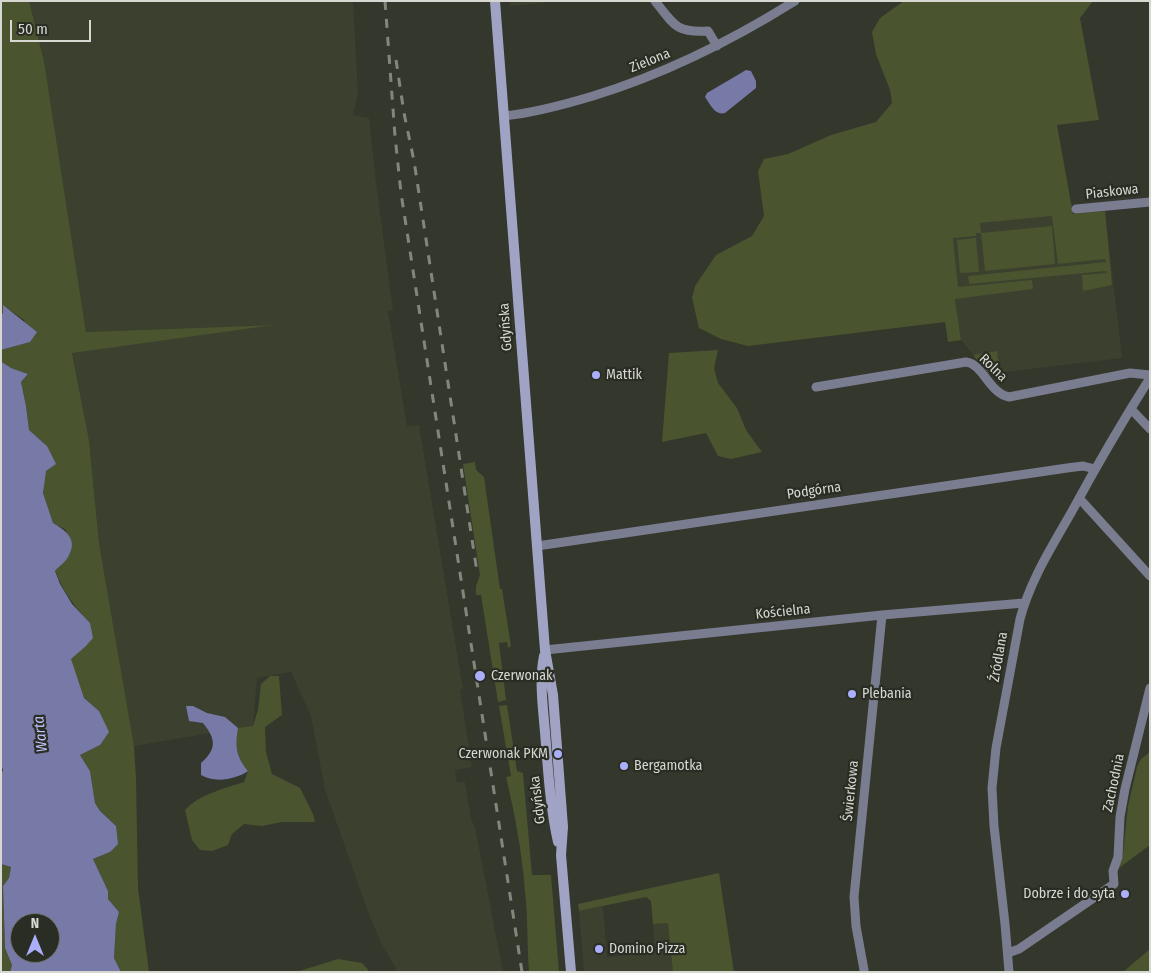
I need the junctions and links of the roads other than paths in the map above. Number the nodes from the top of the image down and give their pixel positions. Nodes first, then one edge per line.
1 (495, 1) edge
2 (655, 1) edge
3 (796, 1) edge
4 (717, 46) junction
5 (504, 116) junction
6 (1150, 202) edge
7 (1076, 209) dead end
8 (1150, 376) edge
9 (816, 386) dead end
10 (1130, 409) junction
11 (1150, 429) edge
12 (1095, 469) junction
13 (1079, 498) junction
14 (537, 546) junction
15 (1150, 576) edge
16 (1024, 603) junction
17 (882, 615) junction
18 (545, 650) junction
19 (1150, 688) edge
20 (1008, 953) junction
21 (864, 970) dead end
22 (570, 972) edge
23 (1009, 972) edge

1 - 5 main road, Gdyńska
2 - 4 street
3 - 4 street, Zielona
4 - 5 street, Zielona
5 - 14 main road, Gdyńska
6 - 7 street, Piaskowa
8 - 9 street, Rolna
8 - 10 street, Źródlana
10 - 11 street
10 - 12 street, Źródlana
12 - 13 street, Źródlana
12 - 14 street, Podgórna
13 - 15 street
13 - 16 street, Źródlana
14 - 18 main road, Gdyńska
16 - 17 street, Kościelna
16 - 20 street, Źródlana
17 - 18 street, Kościelna
17 - 21 street, Świerkowa
18 - 22 main road, Gdyńska
19 - 20 street, Zachodnia
20 - 23 street, Źródlana

